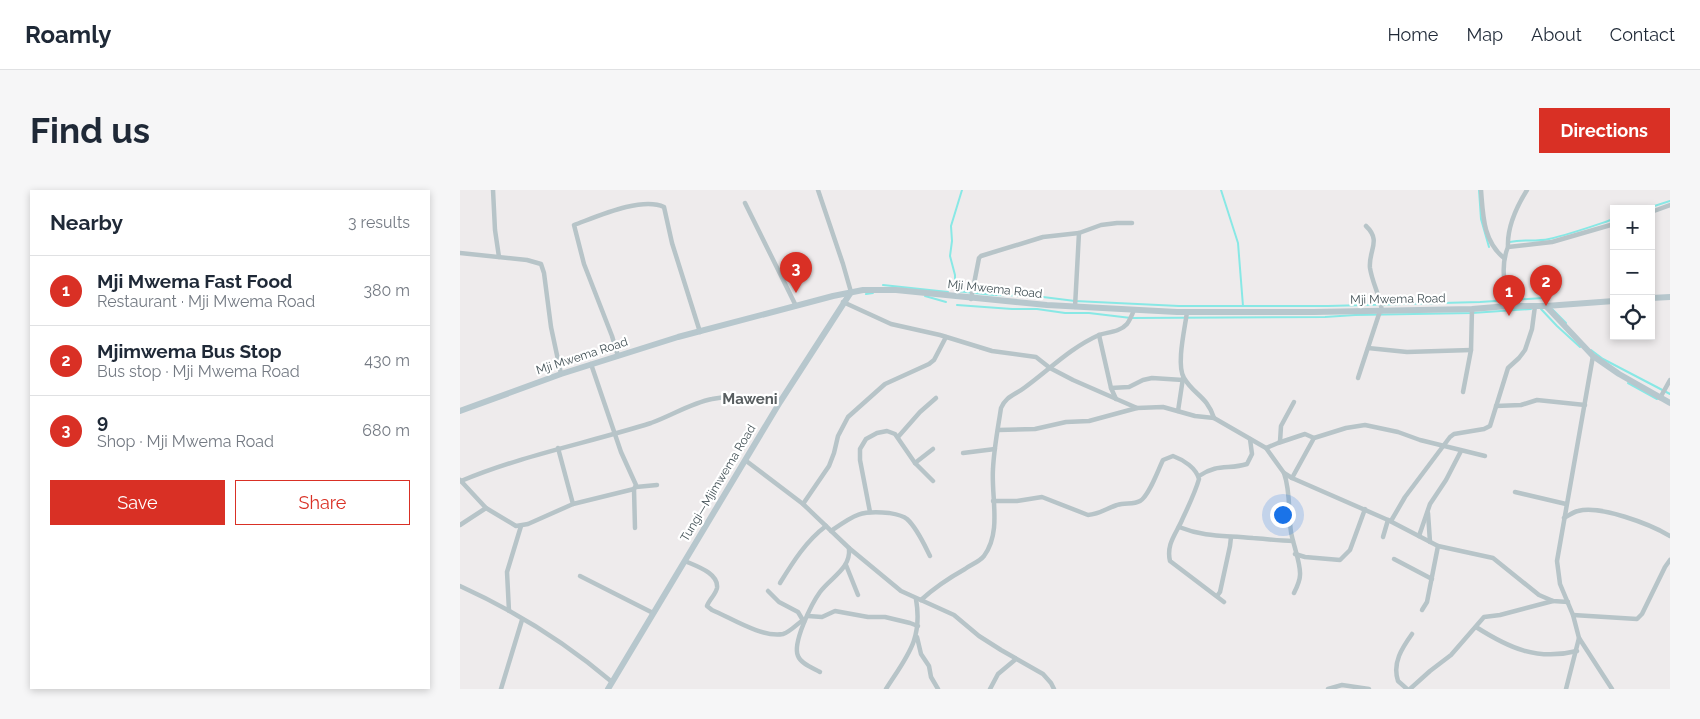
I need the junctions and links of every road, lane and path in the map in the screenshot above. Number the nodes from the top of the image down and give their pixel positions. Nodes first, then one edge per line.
1 (493, 190) edge
2 (818, 190) edge
3 (1481, 190) edge
4 (1527, 190) edge
5 (745, 203) dead end
6 (1670, 205) edge
7 (1655, 211) edge
8 (1132, 223) dead end
9 (1610, 225) edge
10 (1366, 226) dead end
11 (1079, 233) junction
12 (1508, 247) junction
13 (460, 253) edge
14 (499, 257) junction
15 (1504, 258) junction
16 (851, 292) junction
17 (1670, 297) edge
18 (1655, 298) edge
19 (971, 299) junction
20 (1610, 301) edge
21 (843, 302) junction
22 (796, 306) junction
23 (1508, 306) junction
24 (1535, 306) junction
25 (1546, 306) junction
26 (1076, 307) junction
27 (1472, 309) junction
28 (1134, 310) junction
29 (1381, 311) junction
30 (1187, 312) junction
31 (700, 332) junction
32 (1099, 335) junction
33 (946, 337) junction
34 (1368, 348) junction
35 (1471, 350) junction
36 (618, 356) junction
37 (1592, 356) junction
38 (591, 364) junction
39 (1050, 368) junction
40 (561, 374) junction
41 (1183, 378) junction
42 (1358, 378) dead end
43 (1670, 380) edge
44 (1111, 388) junction
45 (1463, 392) dead end
46 (936, 398) dead end
47 (1660, 398) junction
48 (1116, 399) junction
49 (780, 402) junction
50 (1294, 402) dead end
51 (1670, 403) edge
52 (1585, 405) junction
53 (1496, 406) junction
54 (1137, 408) junction
55 (460, 411) edge
56 (1178, 411) junction
57 (1214, 418) junction
58 (998, 430) junction
59 (614, 434) junction
60 (898, 437) junction
61 (1314, 438) junction
62 (1250, 439) junction
63 (1280, 442) junction
64 (1442, 446) junction
65 (558, 448) junction
66 (1266, 448) junction
67 (933, 449) dead end
68 (995, 449) junction
69 (1461, 451) junction
70 (963, 453) dead end
71 (1486, 456) dead end
72 (745, 460) junction
73 (915, 462) junction
74 (1284, 473) junction
75 (1199, 476) junction
76 (1292, 478) junction
77 (461, 481) edge
78 (933, 481) dead end
79 (657, 485) dead end
80 (635, 488) junction
81 (1515, 492) dead end
82 (993, 501) junction
83 (573, 504) junction
84 (803, 504) junction
85 (1566, 504) junction
86 (486, 508) junction
87 (1364, 509) junction
88 (1428, 509) junction
89 (870, 512) junction
90 (1564, 518) junction
91 (1390, 520) junction
92 (460, 525) edge
93 (521, 526) junction
94 (826, 526) junction
95 (1179, 527) junction
96 (635, 528) dead end
97 (831, 531) junction
98 (1419, 536) junction
99 (1670, 536) edge
100 (1231, 537) junction
101 (1383, 537) dead end
102 (1293, 541) junction
103 (1430, 542) junction
104 (1438, 546) junction
105 (849, 548) junction
106 (1295, 554) junction
107 (930, 556) dead end
108 (1394, 559) dead end
109 (1670, 560) edge
110 (685, 561) junction
111 (846, 565) junction
112 (580, 576) dead end
113 (1432, 579) junction
114 (780, 583) dead end
115 (460, 586) edge
116 (768, 591) dead end
117 (1294, 593) dead end
118 (858, 594) dead end
119 (1217, 596) junction
120 (919, 599) junction
121 (1553, 601) junction
122 (1224, 602) dead end
123 (1568, 602) junction
124 (1422, 610) dead end
125 (509, 611) junction
126 (653, 613) junction
127 (1573, 615) junction
128 (808, 616) junction
129 (522, 620) junction
130 (804, 621) junction
131 (918, 626) junction
132 (1476, 627) junction
133 (1412, 634) dead end
134 (917, 636) junction
135 (1579, 638) junction
136 (1577, 651) junction
137 (1016, 658) junction
138 (820, 672) dead end
139 (611, 687) edge
140 (501, 689) edge
141 (886, 689) edge
142 (938, 689) edge
143 (990, 689) edge
144 (1054, 689) edge
145 (1328, 689) edge
146 (1369, 689) edge
147 (1408, 689) edge
148 (1566, 689) edge
149 (1612, 689) edge

1 - 14 street
2 - 16 street
3 - 15 street
4 - 12 street
5 - 22 street
6 - 7 street
8 - 11 street
9 - 12 street
10 - 29 street
11 - 19 street
11 - 26 street
12 - 15 street
13 - 14 street
14 - 40 street
15 - 23 street
16 - 19 main road, Mji Mwema Road
16 - 21 main road, Tungi—Mjimwema Road
16 - 22 main road, Mji Mwema Road
17 - 18 main road
19 - 26 main road, Mji Mwema Road
20 - 25 main road, Mji Mwema Road
21 - 33 street
21 - 49 main road, Tungi—Mjimwema Road
22 - 31 main road, Mji Mwema Road
23 - 24 main road, Mji Mwema Road
23 - 27 main road, Mji Mwema Road
24 - 25 main road, Mji Mwema Road
24 - 53 street
25 - 37 main road
26 - 28 main road, Mji Mwema Road
27 - 29 main road, Mji Mwema Road
27 - 35 street
28 - 30 main road, Mji Mwema Road
28 - 32 street
29 - 30 main road, Mji Mwema Road
29 - 34 street
30 - 41 street
31 - 36 main road, Mji Mwema Road
31 - 36 street
32 - 39 street
32 - 44 street
33 - 39 street
33 - 84 street
34 - 35 street
34 - 42 street
35 - 45 street
36 - 38 main road, Mji Mwema Road
37 - 47 main road
37 - 52 street
38 - 40 main road, Mji Mwema Road
38 - 59 street
39 - 48 street
39 - 58 street
40 - 55 main road, Mji Mwema Road
41 - 44 street
41 - 56 street
41 - 57 street
43 - 47 street
44 - 48 street
46 - 60 street
47 - 51 main road
48 - 54 street
49 - 59 street
49 - 72 main road, Tungi—Mjimwema Road
50 - 63 street
52 - 53 street
52 - 85 street
53 - 64 street
54 - 56 street
54 - 58 street
56 - 57 street
57 - 62 street
58 - 68 street
59 - 65 street
59 - 80 street
60 - 73 street
60 - 89 street
61 - 63 street
61 - 64 street
61 - 76 street
62 - 66 street
62 - 75 street
63 - 66 street
64 - 69 street
64 - 91 street
65 - 77 street
65 - 83 street
66 - 74 street
67 - 73 street
68 - 70 street
68 - 82 street
69 - 71 street
69 - 88 street
72 - 84 street
72 - 110 main road, Tungi—Mjimwema Road
73 - 78 street
74 - 76 street
74 - 102 street
75 - 82 street
75 - 95 street
76 - 87 street
77 - 86 street
79 - 80 street
80 - 83 street
80 - 96 street
81 - 85 street
82 - 120 street
83 - 93 street
84 - 94 street
85 - 90 street
86 - 92 street
86 - 93 street
87 - 91 street
87 - 106 street
88 - 98 street
88 - 103 street
89 - 97 street
89 - 107 street
90 - 99 street
90 - 123 street
91 - 98 street
91 - 101 street
93 - 125 street
94 - 97 street
94 - 114 street
95 - 100 street
95 - 119 street
97 - 105 street
98 - 103 street
100 - 102 street
100 - 119 street
102 - 106 street
103 - 104 street
104 - 113 street
104 - 121 street
105 - 111 street
105 - 120 street
106 - 117 street
108 - 113 street
109 - 127 street
110 - 126 main road, Tungi—Mjimwema Road
110 - 130 street
111 - 118 street
111 - 128 street
112 - 126 street
113 - 124 street
115 - 125 street
116 - 130 street
119 - 122 street
120 - 131 street
120 - 137 street
121 - 123 street
121 - 132 street
123 - 127 street
125 - 129 street
126 - 139 main road, Tungi—Mjimwema Road
127 - 135 street
128 - 130 street
128 - 131 street
129 - 139 street
129 - 140 street
130 - 138 street
131 - 134 street
132 - 136 street
132 - 147 street
133 - 147 street
134 - 141 street
134 - 142 street
135 - 136 street
135 - 149 street
136 - 148 street
137 - 143 street
137 - 144 street
145 - 146 street

